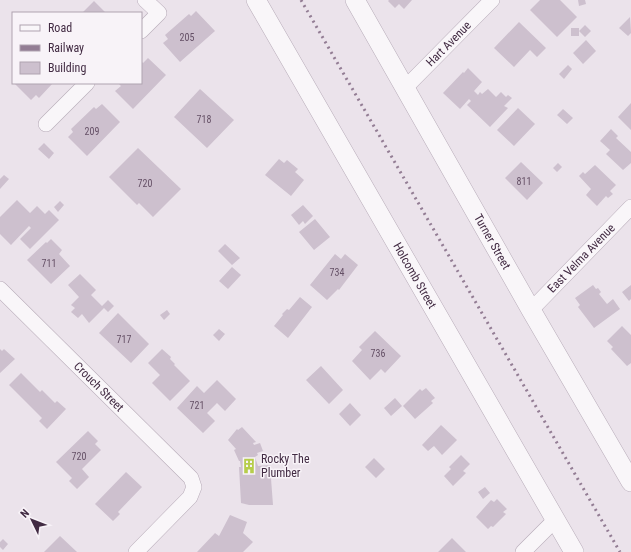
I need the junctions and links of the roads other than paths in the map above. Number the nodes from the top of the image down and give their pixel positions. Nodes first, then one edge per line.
1 (145, 0) edge
2 (256, 0) edge
3 (355, 0) edge
4 (492, 0) edge
5 (142, 30) edge
6 (87, 84) edge
7 (405, 88) junction
8 (46, 124) dead end
9 (631, 207) edge
10 (0, 289) edge
11 (531, 310) junction
12 (631, 482) edge
13 (556, 519) junction
14 (136, 552) edge
15 (523, 552) edge
16 (574, 552) edge

1 - 5 street
2 - 13 street, Holcomb Street
3 - 7 street, Turner Street
4 - 7 street, Hart Avenue
6 - 8 street
7 - 11 street, Turner Street
9 - 11 street, East Velma Avenue
10 - 14 street, Crouch Street
11 - 12 street, Turner Street
13 - 15 street
13 - 16 street, Holcomb Street

